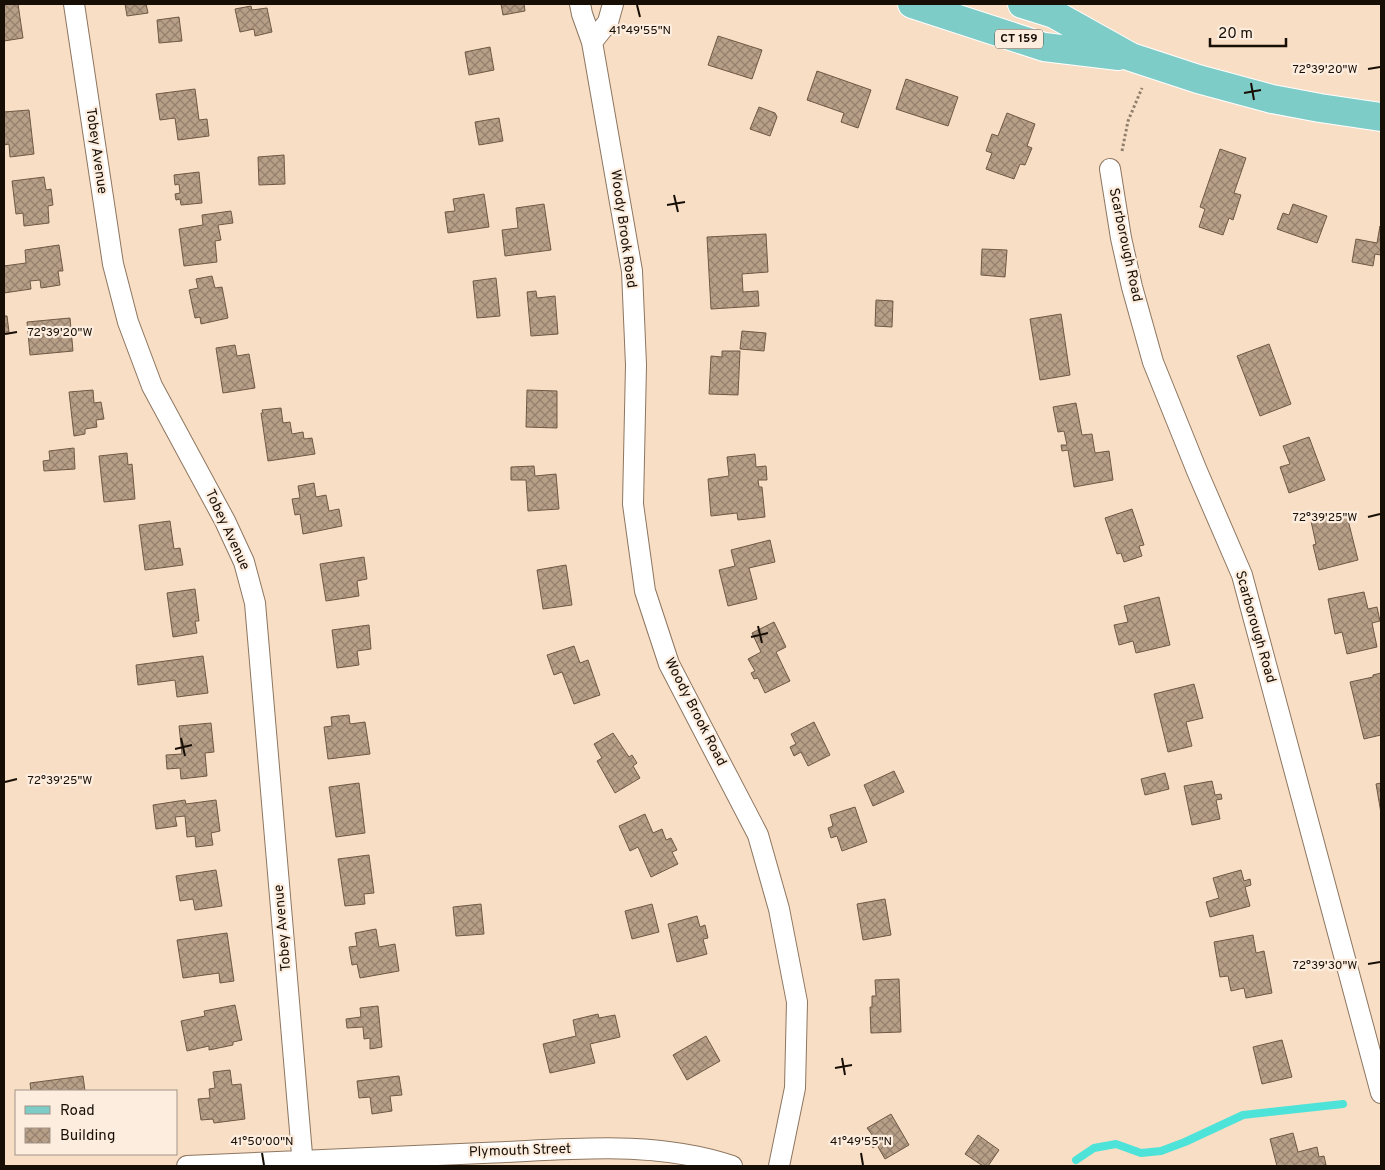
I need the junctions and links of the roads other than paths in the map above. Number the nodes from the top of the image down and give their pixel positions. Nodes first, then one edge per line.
1 (74, 4) edge
2 (580, 4) edge
3 (613, 4) edge
4 (912, 4) edge
5 (1022, 4) edge
6 (592, 42) junction
7 (1141, 60) junction
8 (1381, 117) edge
9 (1110, 169) road end
10 (1381, 1093) edge
11 (303, 1163) edge
12 (187, 1166) edge
13 (732, 1166) edge
14 (779, 1166) edge

1 - 11 street, Tobey Avenue
2 - 6 street, Woody Brook Road
3 - 6 street
4 - 7 main road, CT 159
5 - 7 main road, CT 159
6 - 14 street, Woody Brook Road
7 - 8 main road, CT 159
9 - 10 street, Scarborough Road
11 - 12 street, Plymouth Street
11 - 13 street, Plymouth Street

